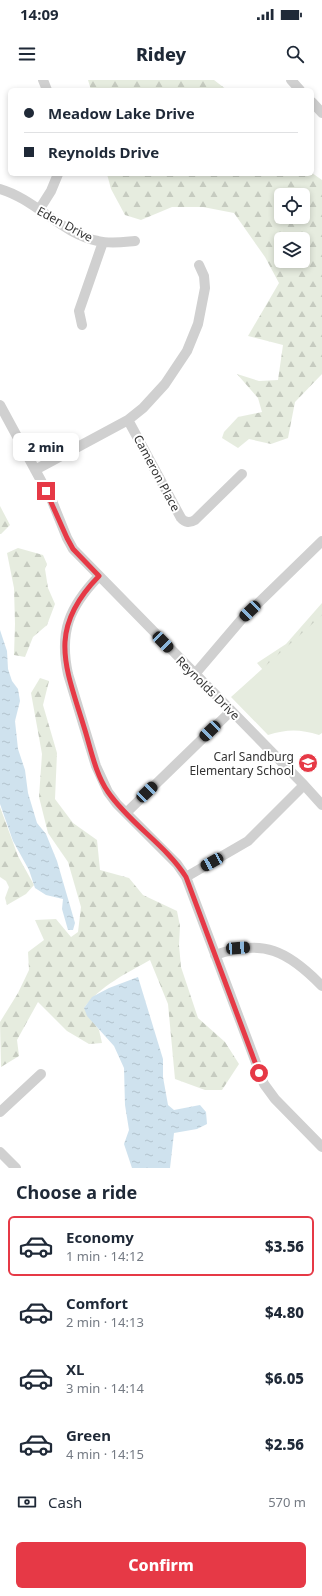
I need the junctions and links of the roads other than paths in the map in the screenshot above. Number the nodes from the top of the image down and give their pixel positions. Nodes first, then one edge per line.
1 (291, 80) edge
2 (298, 88) edge
3 (314, 104) edge
4 (322, 113) edge
5 (57, 176) edge
6 (0, 189) edge
7 (39, 210) junction
8 (135, 241) dead end
9 (103, 242) junction
10 (199, 265) dead end
11 (82, 325) dead end
12 (0, 405) edge
13 (128, 420) junction
14 (35, 470) junction
15 (242, 474) dead end
16 (322, 541) edge
17 (99, 576) junction
18 (195, 674) junction
19 (231, 711) junction
20 (304, 785) junction
21 (322, 805) edge
22 (126, 813) junction
23 (186, 877) junction
24 (216, 955) junction
25 (322, 986) edge
26 (41, 1074) dead end
27 (0, 1112) edge
28 (322, 1146) edge
29 (0, 1152) edge
30 (16, 1168) edge

1 - 2 street
3 - 4 street
5 - 7 street
6 - 7 street, Eden Drive
7 - 9 street, Eden Drive
8 - 9 street, Eden Drive
9 - 11 street
10 - 13 street
12 - 14 street, Reynolds Drive
13 - 14 street
13 - 15 street, Cameron Place
14 - 17 street, Reynolds Drive
16 - 18 street
17 - 18 street, Reynolds Drive
17 - 22 street
18 - 19 street, Reynolds Drive
19 - 20 street, Reynolds Drive
19 - 22 street
20 - 21 street, Reynolds Drive
20 - 23 street
22 - 23 street
23 - 24 street
24 - 25 street
24 - 28 street
26 - 27 street
29 - 30 street

